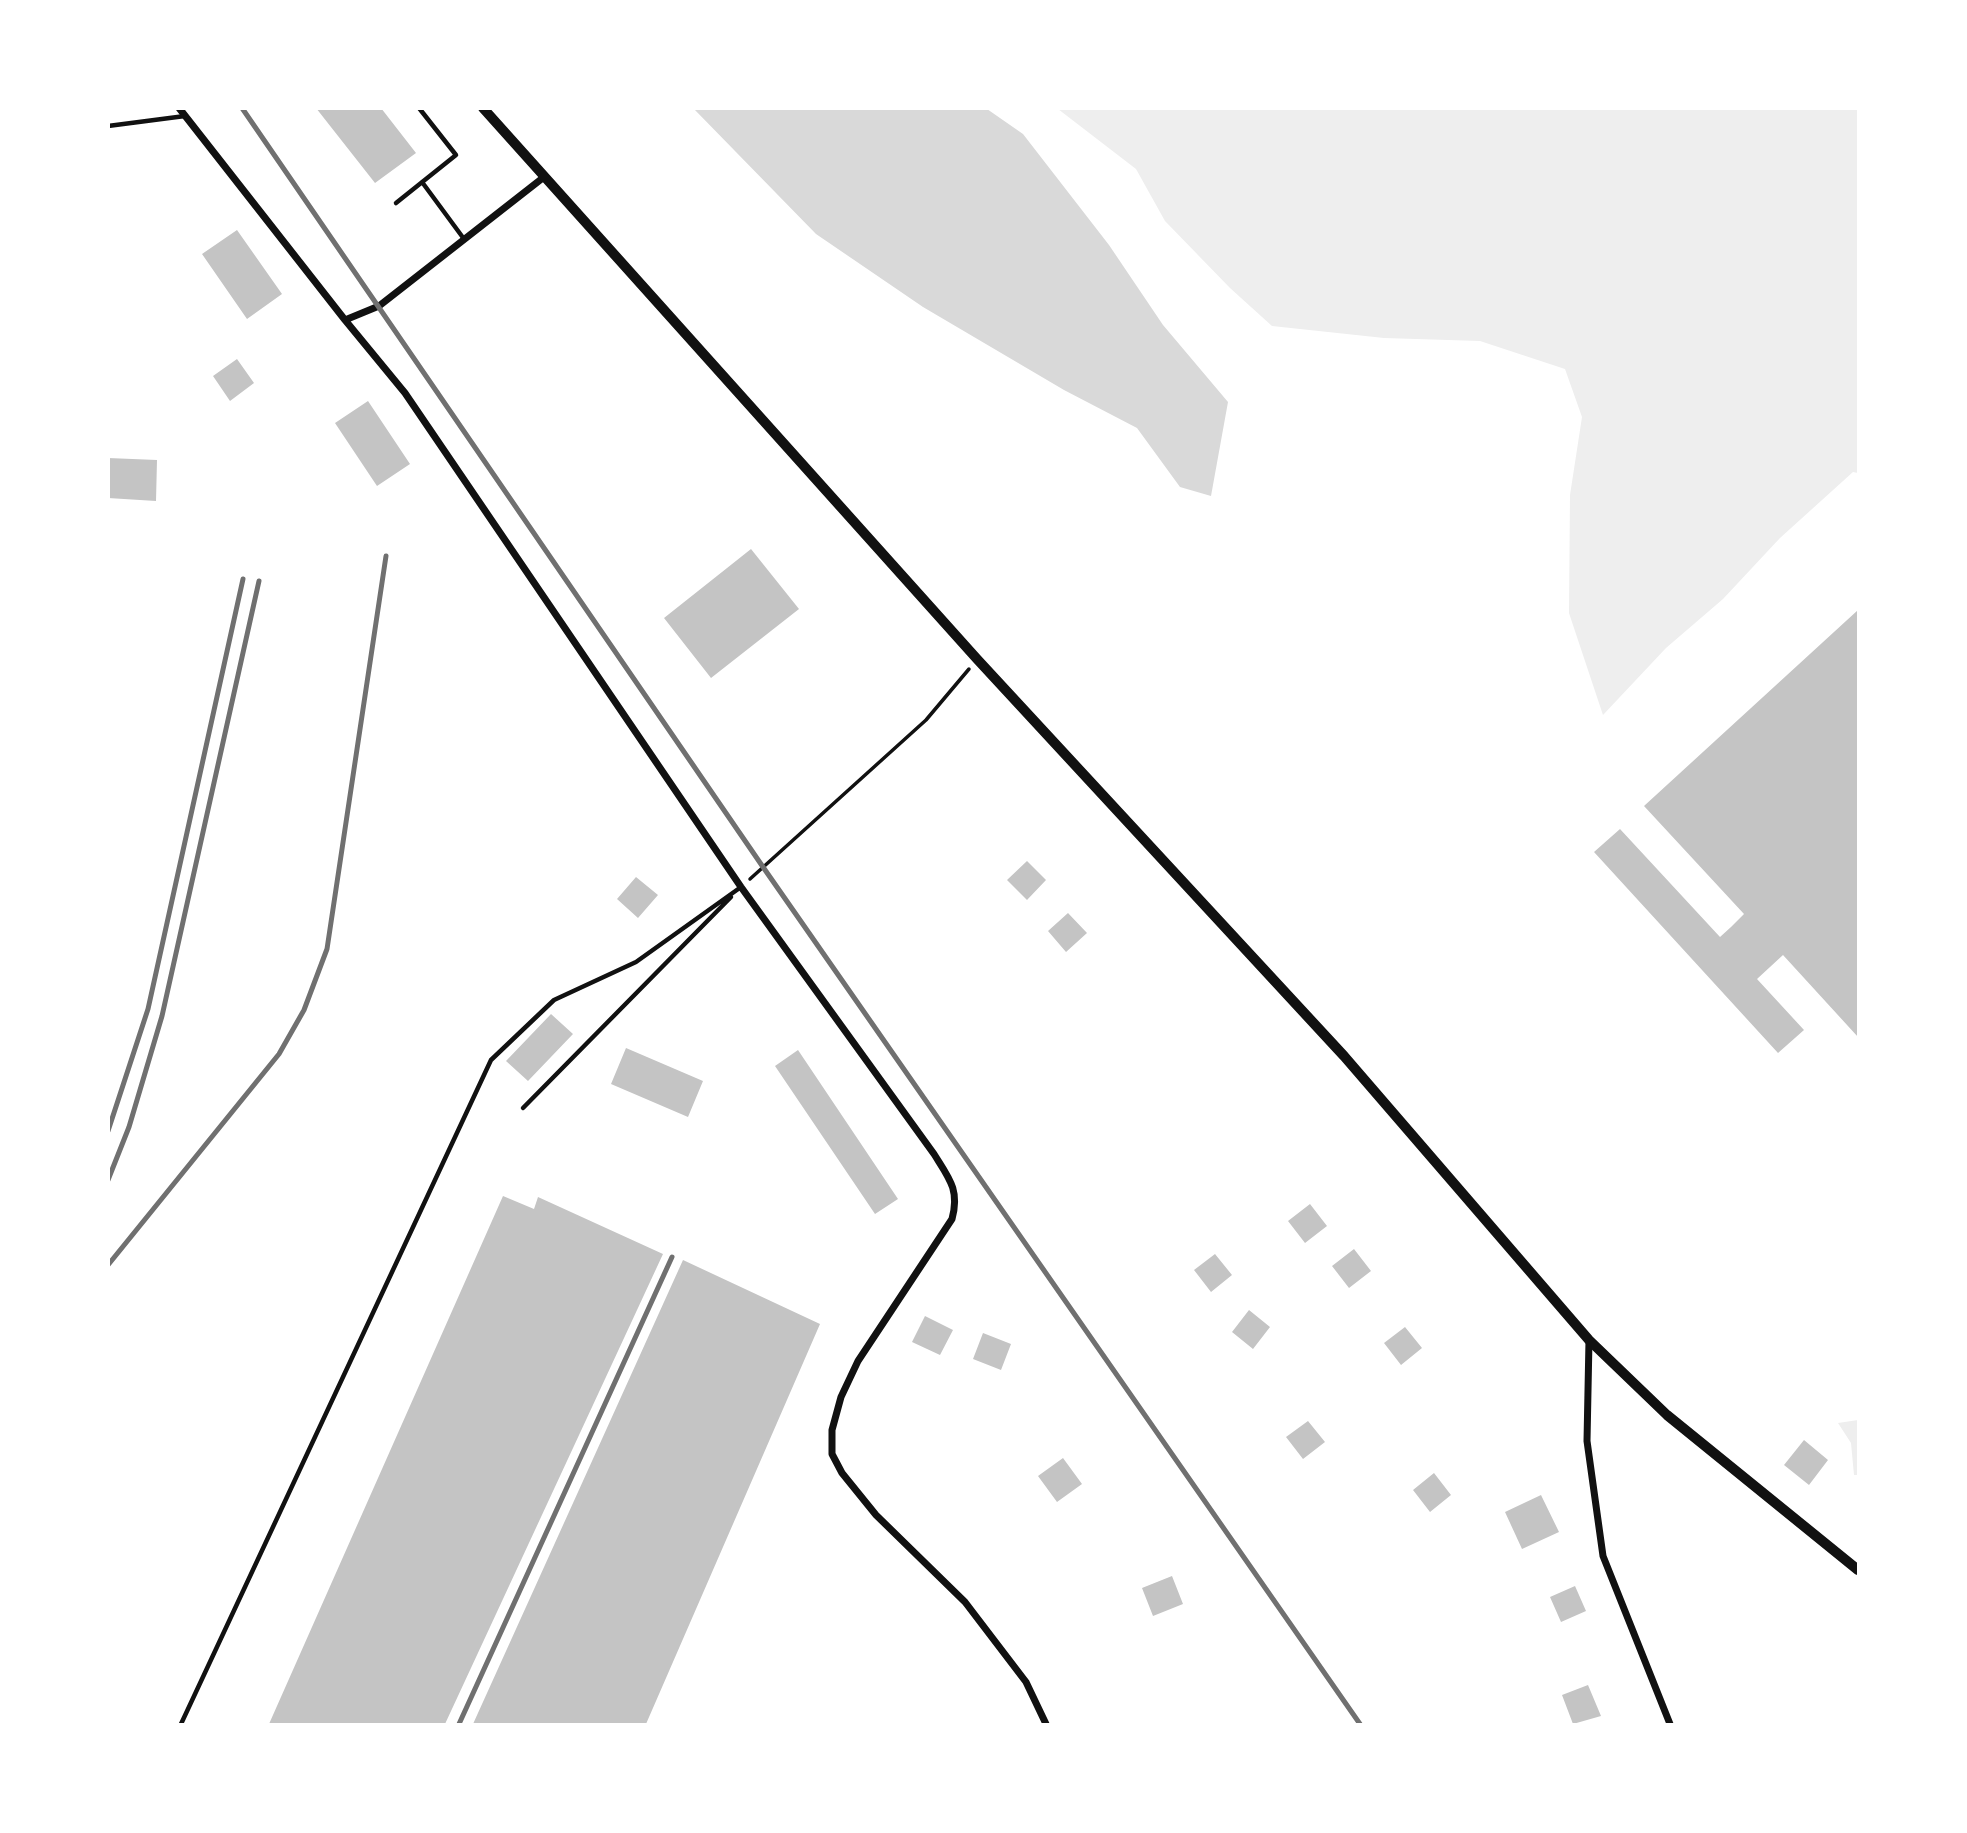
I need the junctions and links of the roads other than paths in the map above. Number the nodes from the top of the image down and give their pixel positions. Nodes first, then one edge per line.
1 (179, 108) edge
2 (419, 108) edge
3 (483, 108) edge
4 (185, 116) junction
5 (108, 126) edge
6 (544, 177) junction
7 (422, 182) junction
8 (396, 203) dead end
9 (464, 239) junction
10 (345, 320) junction
11 (741, 887) junction
12 (523, 1108) dead end
13 (1589, 1340) junction
14 (1858, 1570) edge
15 (181, 1724) edge
16 (1045, 1724) edge
17 (1670, 1724) edge

1 - 4 street
2 - 7 lane
3 - 6 street
4 - 5 lane
4 - 10 street
6 - 9 street
6 - 13 street
7 - 8 lane
7 - 9 lane
9 - 10 street
10 - 11 street
11 - 12 lane
11 - 15 lane
11 - 16 street
13 - 14 street
13 - 17 street

